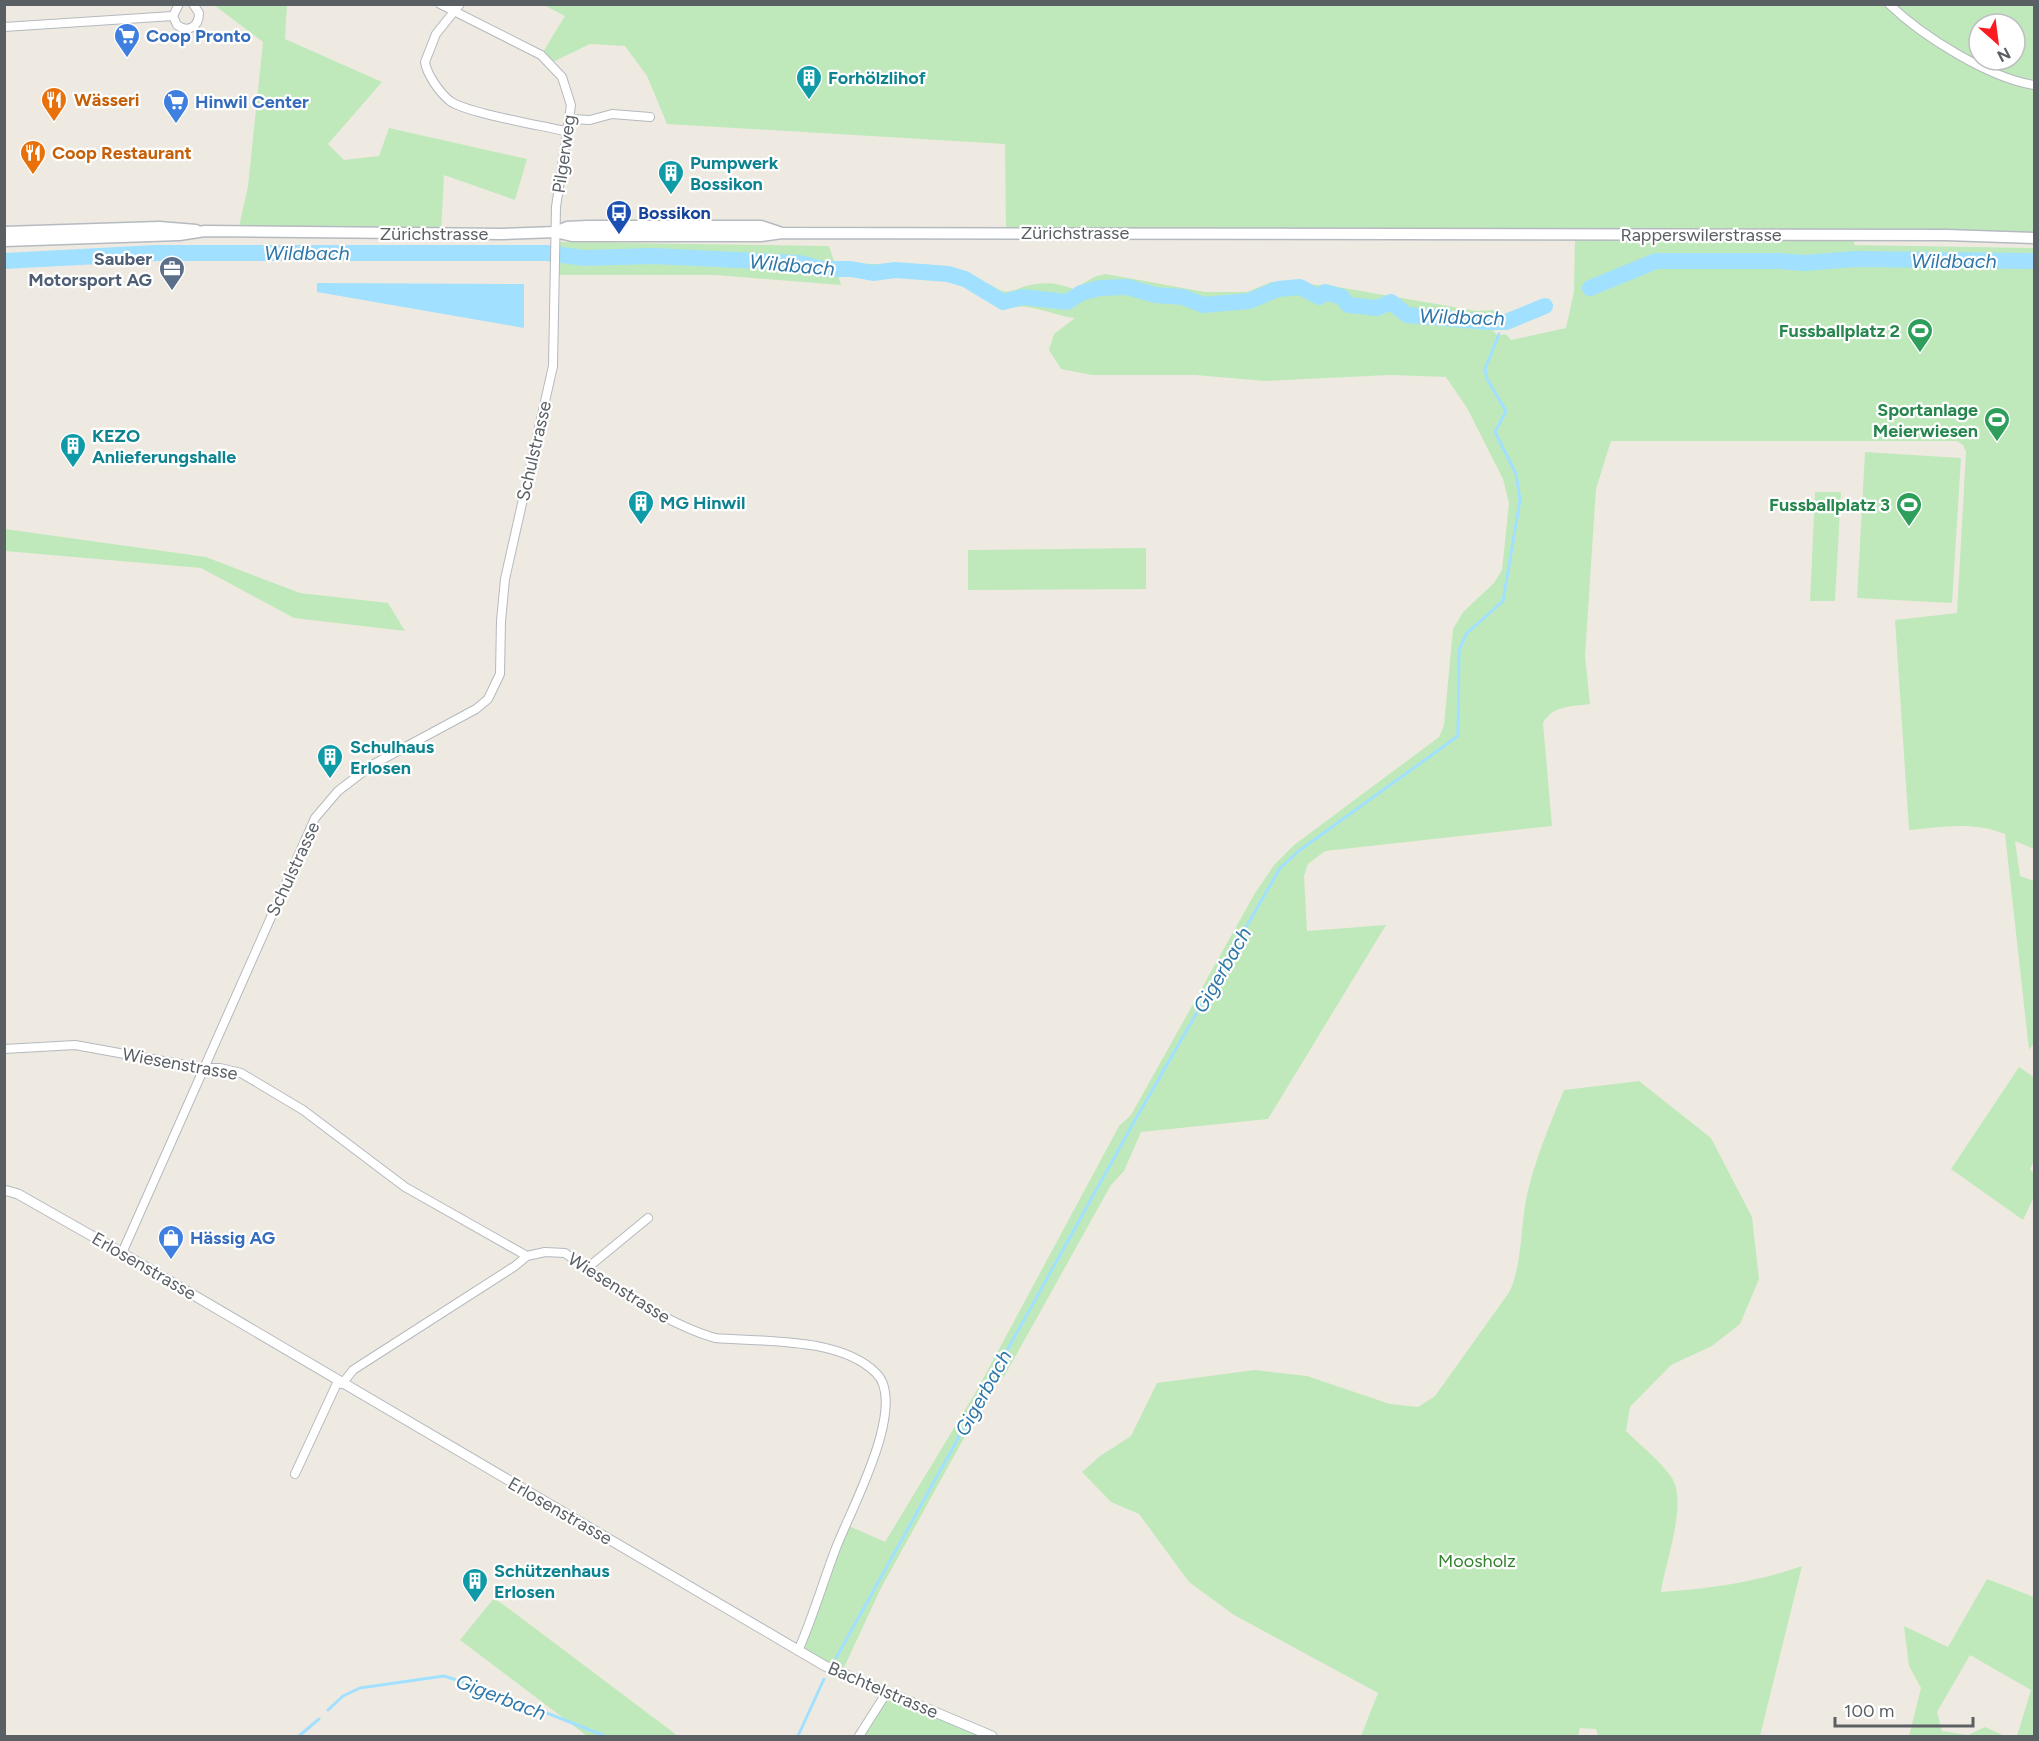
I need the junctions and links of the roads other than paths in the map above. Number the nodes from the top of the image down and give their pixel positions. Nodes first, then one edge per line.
1 (180, 4) edge
2 (193, 4) edge
3 (440, 4) edge
4 (460, 4) edge
5 (1889, 4) edge
6 (454, 11) junction
7 (173, 16) junction
8 (4, 27) edge
9 (2034, 85) edge
10 (650, 117) dead end
11 (571, 118) junction
12 (568, 132) junction
13 (205, 231) junction
14 (4, 232) edge
15 (555, 232) junction
16 (1368, 234) joint
17 (2034, 238) edge
18 (4, 242) edge
19 (4, 1049) edge
20 (202, 1068) junction
21 (4, 1190) edge
22 (648, 1218) dead end
23 (122, 1253) junction
24 (526, 1256) junction
25 (586, 1269) junction
26 (340, 1382) junction
27 (295, 1474) dead end
28 (777, 1638) joint
29 (798, 1651) junction
30 (887, 1692) junction
31 (859, 1737) edge
32 (992, 1737) edge

1 - 7 street
2 - 7 street
3 - 6 street, Pilgerweg
4 - 6 street
5 - 9 street
6 - 11 street, Pilgerweg
6 - 12 street
7 - 8 street
10 - 11 street
11 - 12 street, Pilgerweg
12 - 15 street, Pilgerweg
13 - 14 main road, Zürichstrasse
13 - 15 main road, Zürichstrasse
13 - 18 main road, Zürichstrasse
15 - 16 main road, Zürichstrasse
15 - 20 street, Schulstrasse
16 - 17 main road, Rapperswilerstrasse
19 - 20 street, Wiesenstrasse
20 - 23 street, Schulstrasse
20 - 24 street, Wiesenstrasse
21 - 23 street, Erlosenstrasse
22 - 25 street
23 - 26 street, Erlosenstrasse
24 - 25 street, Wiesenstrasse
24 - 26 street
25 - 29 street, Wiesenstrasse
26 - 27 street
26 - 28 street, Erlosenstrasse
28 - 29 street, Bachtelstrasse
29 - 30 street, Bachtelstrasse
30 - 31 street
30 - 32 street, Bachtelstrasse

